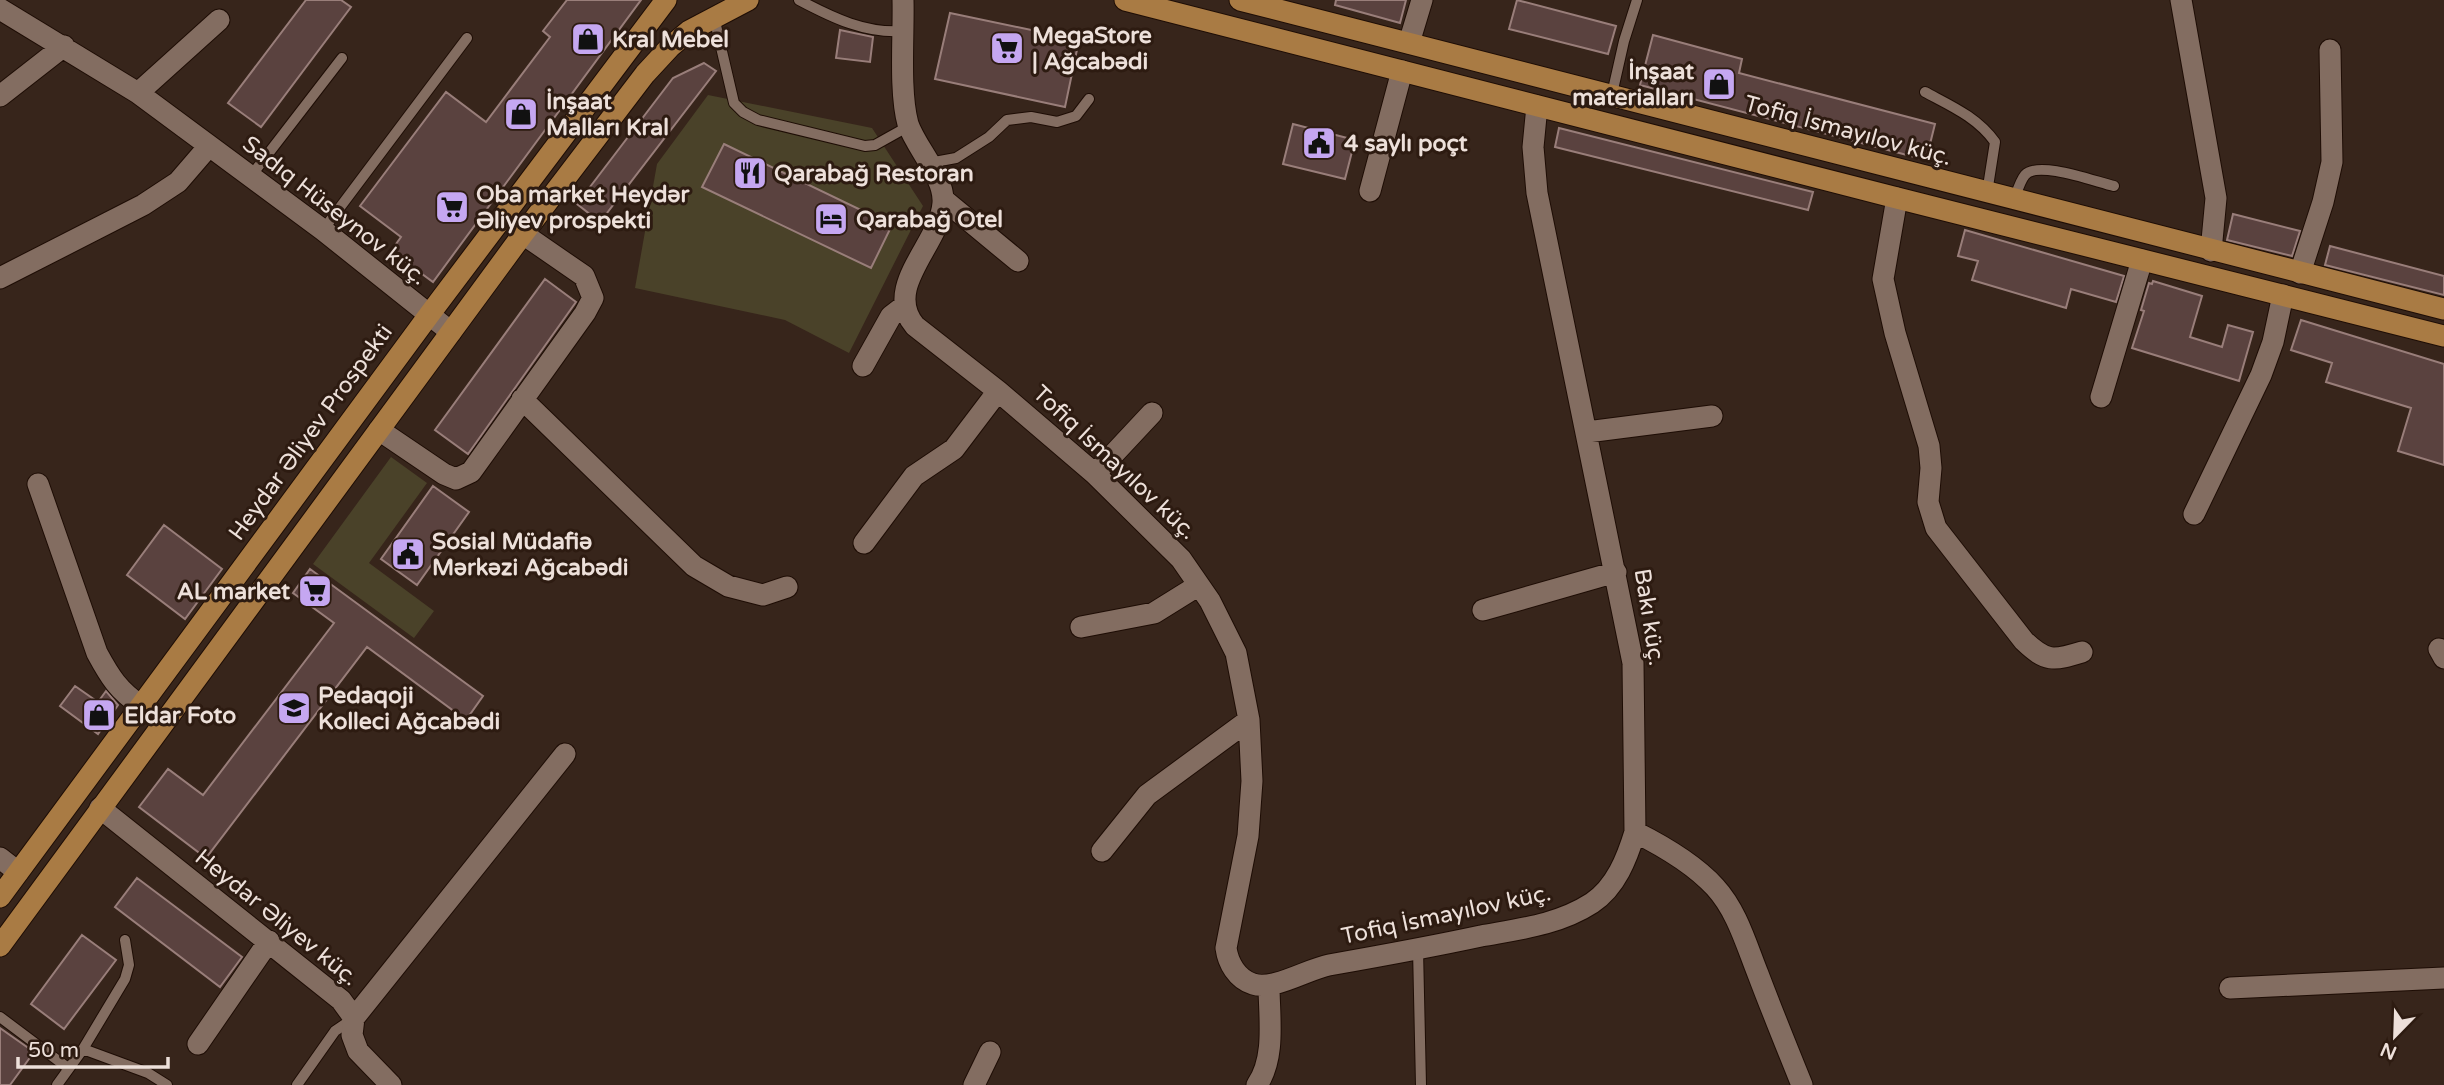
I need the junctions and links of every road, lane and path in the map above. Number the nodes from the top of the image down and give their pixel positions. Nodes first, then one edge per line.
1 (666, 0) edge
2 (748, 0) edge
3 (799, 0) edge
4 (903, 0) edge
5 (1125, 0) edge
6 (1240, 0) edge
7 (1422, 0) edge
8 (1637, 0) edge
9 (2181, 0) edge
10 (10, 8) edge
11 (715, 17) junction
12 (219, 20) dead end
13 (904, 31) junction
14 (467, 38) dead end
15 (1409, 43) junction
16 (64, 46) junction
17 (2330, 50) dead end
18 (342, 58) dead end
19 (1402, 71) junction
20 (1924, 92) dead end
21 (138, 93) junction
22 (1612, 94) junction
23 (0, 96) edge
24 (1089, 99) dead end
25 (1536, 106) junction
26 (909, 125) junction
27 (1794, 143) junction
28 (209, 146) junction
29 (929, 163) junction
30 (1789, 170) junction
31 (251, 176) junction
32 (2114, 186) dead end
33 (1370, 191) dead end
34 (1987, 193) junction
35 (1897, 198) junction
36 (943, 199) junction
37 (2014, 200) junction
38 (323, 230) junction
39 (523, 234) junction
40 (2211, 251) junction
41 (2142, 260) junction
42 (1018, 261) dead end
43 (2300, 273) junction
44 (2206, 276) junction
45 (0, 278) edge
46 (2283, 295) junction
47 (904, 306) junction
48 (2444, 309) edge
49 (429, 315) junction
50 (451, 332) junction
51 (2444, 336) edge
52 (863, 366) dead end
53 (998, 391) junction
54 (2101, 397) dead end
55 (522, 400) junction
56 (1152, 414) dead end
57 (1712, 416) dead end
58 (379, 430) junction
59 (1587, 432) junction
60 (1095, 474) junction
61 (38, 484) dead end
62 (2194, 514) dead end
63 (864, 543) dead end
64 (1616, 572) junction
65 (1199, 585) junction
66 (787, 587) dead end
67 (1483, 610) dead end
68 (1081, 627) dead end
69 (2082, 652) dead end
70 (141, 706) junction
71 (1249, 720) junction
72 (565, 754) dead end
73 (100, 807) junction
74 (1635, 832) junction
75 (1102, 850) dead end
76 (0, 858) edge
77 (18, 873) junction
78 (0, 897) edge
79 (125, 940) dead end
80 (269, 941) junction
81 (0, 946) edge
82 (1418, 949) junction
83 (2444, 978) edge
84 (1269, 985) junction
85 (2230, 988) dead end
86 (0, 1017) edge
87 (354, 1018) junction
88 (198, 1044) dead end
89 (83, 1049) junction
90 (990, 1052) dead end
91 (68, 1068) junction
92 (57, 1085) edge
93 (167, 1085) edge
94 (297, 1085) edge
95 (391, 1085) edge
96 (974, 1085) edge
97 (1257, 1085) edge
98 (1420, 1085) edge
99 (1802, 1085) edge

1 - 49 main road, Heydar Əliyev Prospekti
2 - 11 main road
3 - 13 lane
4 - 13 street
5 - 19 main road
6 - 15 main road, Tofiq İsmayılov küç.
7 - 15 street
8 - 22 lane
9 - 40 street
10 - 16 street, Sadıq Hüseynov küç.
11 - 26 lane
11 - 39 main road
12 - 21 street
13 - 26 street
14 - 38 lane
15 - 19 main road
15 - 22 main road, Tofiq İsmayılov küç.
16 - 21 street, Sadıq Hüseynov küç.
16 - 23 street
17 - 43 street
18 - 31 lane
19 - 25 main road
19 - 33 street
20 - 34 lane
21 - 28 street, Sadıq Hüseynov küç.
22 - 27 main road, Tofiq İsmayılov küç.
24 - 29 lane
25 - 30 main road
25 - 59 street, Bakı küç.
26 - 29 street
27 - 30 main road
27 - 34 main road, Tofiq İsmayılov küç.
28 - 31 street, Sadıq Hüseynov küç.
28 - 45 street, Sadıq Hüseynov küç.
29 - 36 street
30 - 35 main road
31 - 38 street, Sadıq Hüseynov küç.
32 - 37 lane
34 - 37 main road, Tofiq İsmayılov küç.
35 - 41 main road
35 - 69 street
36 - 42 street
36 - 47 street
37 - 40 main road, Tofiq İsmayılov küç.
38 - 49 street, Sadıq Hüseynov küç.
39 - 50 main road
39 - 55 street
40 - 43 main road, Tofiq İsmayılov küç.
40 - 44 main road
41 - 44 main road
41 - 54 street
43 - 48 main road, Tofiq İsmayılov küç.
44 - 46 main road
46 - 51 main road
46 - 62 street
47 - 52 street
47 - 53 street, Tofiq İsmayılov küç.
49 - 50 street, Sadıq Hüseynov küç.
49 - 70 main road, Heydar Əliyev Prospekti
50 - 58 main road
53 - 60 street, Tofiq İsmayılov küç.
53 - 63 street
55 - 58 street
55 - 66 street
56 - 60 street
57 - 59 street
58 - 73 main road
59 - 64 street, Bakı küç.
60 - 65 street, Tofiq İsmayılov küç.
61 - 70 street
64 - 67 street
64 - 74 street, Bakı küç.
65 - 68 street
65 - 71 street, Tofiq İsmayılov küç.
70 - 77 main road, Heydar Əliyev Prospekti
71 - 75 street
71 - 84 street, Tofiq İsmayılov küç.
72 - 87 street
73 - 80 street, Heydar Əliyev küç.
73 - 81 main road
74 - 82 street, Tofiq İsmayılov küç.
74 - 99 street
76 - 77 street
77 - 78 main road, Heydar Əliyev Prospekti
79 - 89 lane
80 - 87 street, Heydar Əliyev küç.
80 - 88 street
82 - 84 street, Tofiq İsmayılov küç.
82 - 98 lane
83 - 85 street
84 - 97 street
86 - 91 lane
87 - 94 lane
87 - 95 street, Heydar Əliyev küç.
89 - 91 lane
89 - 93 lane
90 - 96 street
91 - 92 lane

